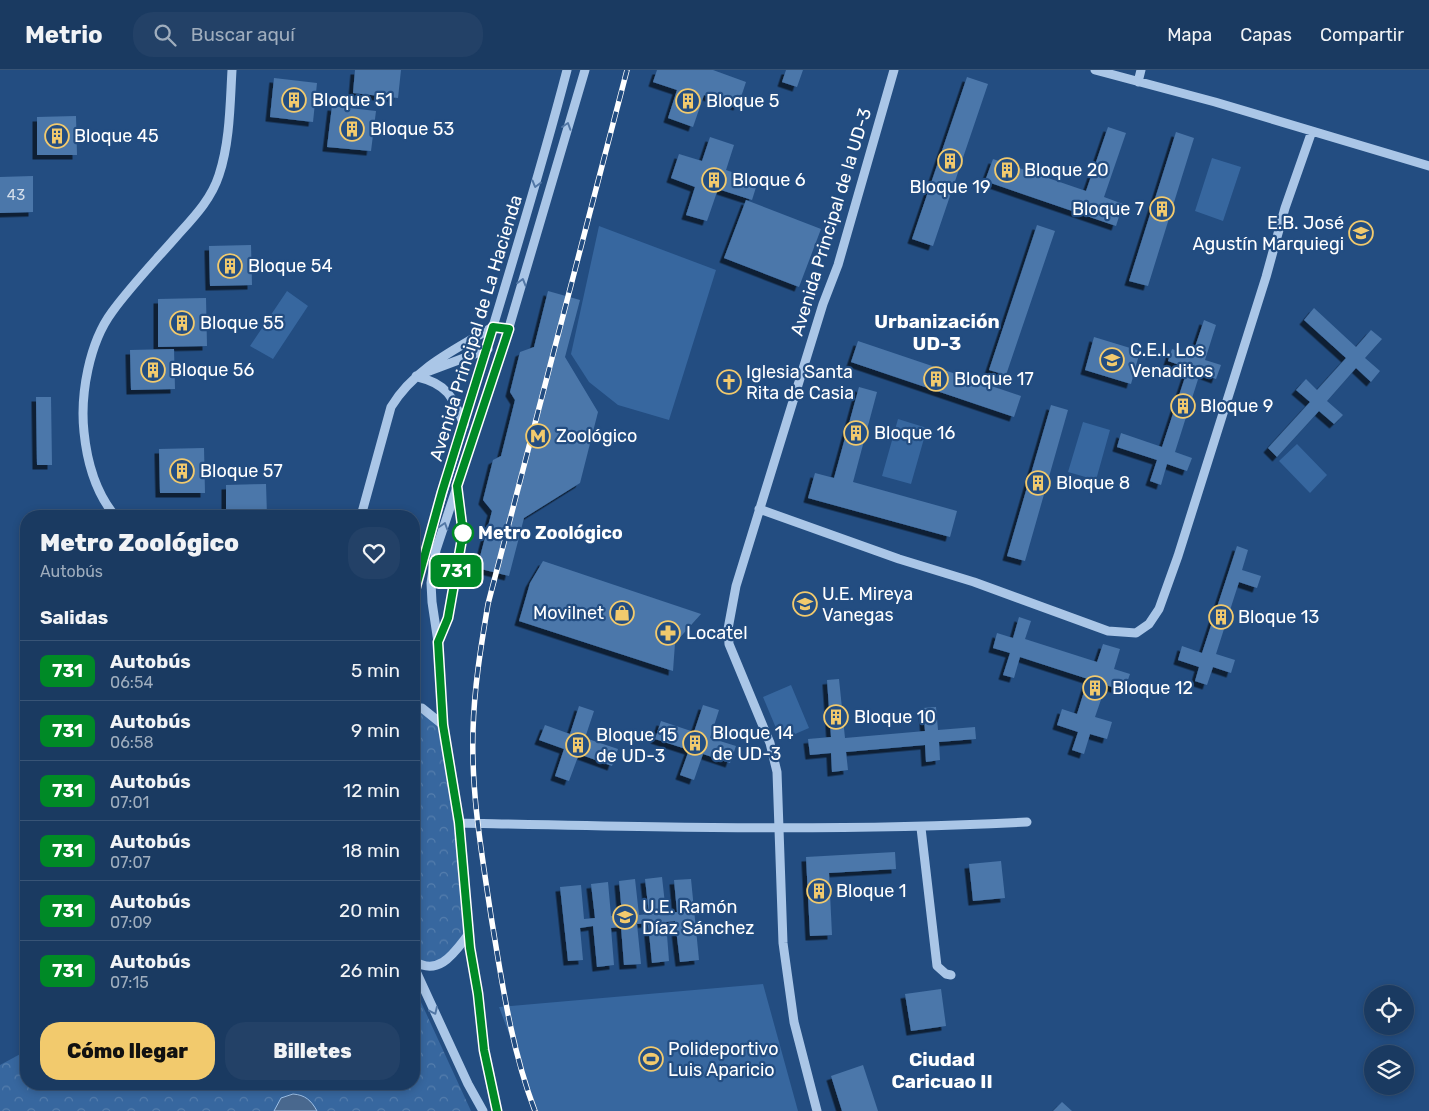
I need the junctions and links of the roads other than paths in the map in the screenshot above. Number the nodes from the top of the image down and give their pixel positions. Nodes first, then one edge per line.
1 (232, 70) edge
2 (568, 70) edge
3 (585, 70) edge
4 (894, 70) edge
5 (1095, 70) edge
6 (1141, 70) edge
7 (1138, 82) junction
8 (1312, 131) junction
9 (1429, 166) edge
10 (493, 327) junction
11 (509, 329) junction
12 (488, 348) junction
13 (502, 351) junction
14 (416, 376) junction
15 (464, 425) junction
16 (759, 509) junction
17 (110, 510) edge
18 (363, 510) edge
19 (420, 572) edge
20 (420, 708) edge
21 (443, 725) junction
22 (459, 822) junction
23 (1027, 822) dead end
24 (780, 828) junction
25 (921, 828) junction
26 (468, 935) junction
27 (420, 965) edge
28 (951, 975) dead end
29 (420, 980) edge
30 (483, 1111) edge
31 (497, 1111) edge
32 (817, 1111) edge

1 - 17 street
2 -> 10 street, Avenida Principal de La Hacienda
11 -> 3 street, Avenida Principal de La Hacienda
4 - 16 street, Avenida Principal de la UD-3
5 - 7 street
6 - 7 street
7 - 8 street
8 - 9 street
8 - 16 street
10 - 11 street
10 - 12 street, Avenida Principal de La Hacienda
10 - 14 street
11 - 13 street, Avenida Principal de La Hacienda
12 - 13 street
12 - 14 street
12 - 15 street, Avenida Principal de La Hacienda
21 -> 13 street, Avenida Principal de La Hacienda
14 - 15 street
14 - 18 street
15 - 19 street, Avenida Principal de La Hacienda
16 - 24 street, Avenida Principal de la UD-3
20 - 21 street
21 - 22 street, Avenida Principal de La Hacienda
22 - 24 street
22 - 26 street, Avenida Principal de La Hacienda
23 - 25 street
24 - 25 street
24 - 32 street, Avenida Principal de la UD-3
25 - 28 street
26 - 27 street
26 - 31 street, Avenida Principal de La Hacienda
29 -> 30 street

